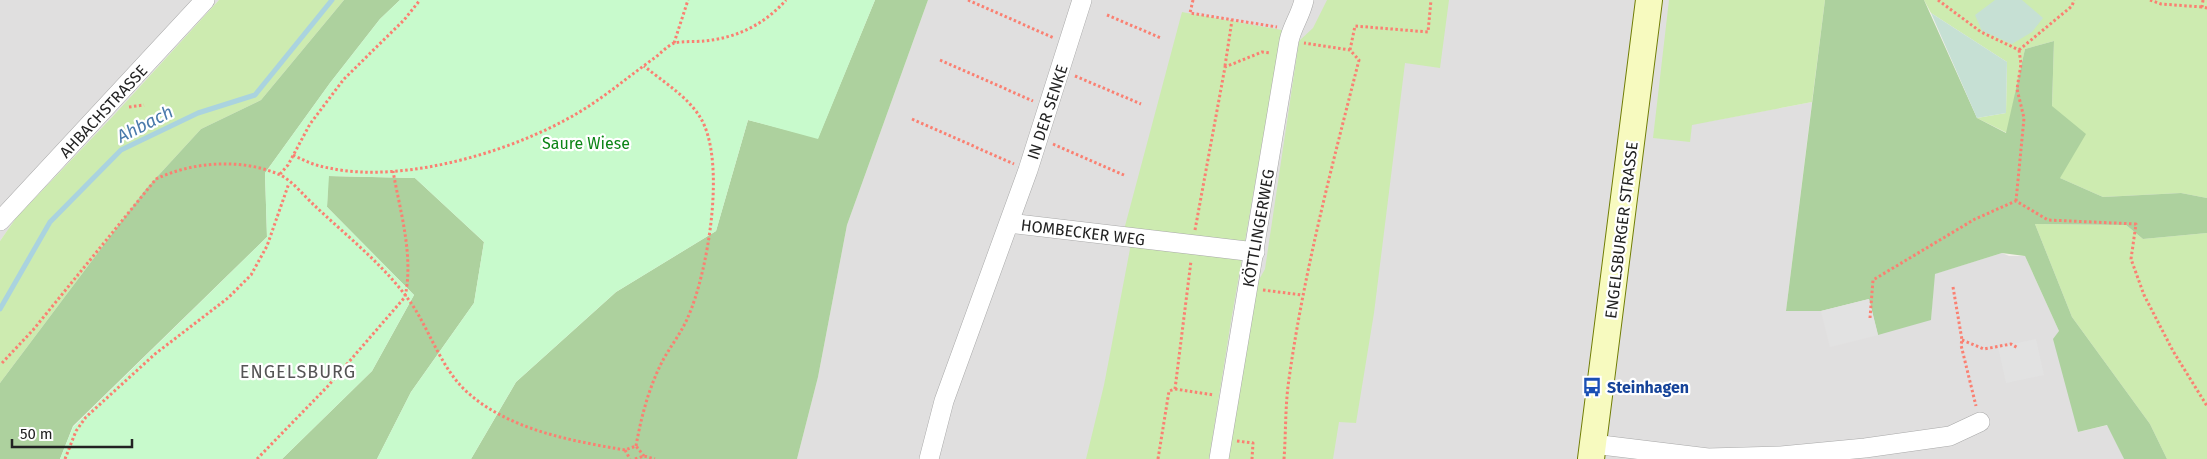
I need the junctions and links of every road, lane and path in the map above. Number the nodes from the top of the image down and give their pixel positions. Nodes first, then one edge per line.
1 (205, 0) edge
2 (420, 0) edge
3 (688, 0) edge
4 (786, 0) edge
5 (968, 0) edge
6 (1082, 0) edge
7 (1193, 0) edge
8 (1304, 0) edge
9 (1431, 0) edge
10 (1649, 0) edge
11 (1938, 0) edge
12 (2074, 0) edge
13 (2150, 0) edge
14 (2203, 0) edge
15 (2202, 7) junction
16 (2207, 8) edge
17 (1107, 16) dead end
18 (1232, 20) junction
19 (1161, 38) dead end
20 (1289, 42) junction
21 (674, 43) junction
22 (1068, 44) junction
23 (1350, 50) junction
24 (2019, 50) junction
25 (940, 60) dead end
26 (644, 66) junction
27 (1225, 67) junction
28 (1061, 70) junction
29 (1141, 104) dead end
30 (1048, 108) junction
31 (912, 119) dead end
32 (1038, 137) junction
33 (293, 155) junction
34 (1028, 170) junction
35 (393, 171) junction
36 (280, 174) junction
37 (1124, 175) dead end
38 (290, 183) junction
39 (2016, 201) junction
40 (0, 221) edge
41 (1009, 223) junction
42 (1193, 244) junction
43 (1255, 252) junction
44 (1952, 287) dead end
45 (1248, 288) junction
46 (1302, 295) junction
47 (405, 297) junction
48 (1870, 318) dead end
49 (1962, 340) junction
50 (2018, 348) dead end
51 (2, 363) dead end
52 (1175, 389) junction
53 (1228, 397) junction
54 (2207, 406) edge
55 (1980, 422) joint
56 (1222, 440) junction
57 (636, 446) junction
58 (626, 450) junction
59 (1592, 452) edge
60 (644, 456) junction
61 (65, 459) edge
62 (257, 459) edge
63 (630, 459) edge
64 (636, 459) edge
65 (655, 459) edge
66 (929, 459) edge
67 (1158, 459) edge
68 (1219, 459) edge
69 (1252, 459) edge
70 (1284, 459) edge

1 - 40 street, AHBACHSTRASSE
2 - 33 path
3 - 21 path
4 - 21 path
5 - 22 path
6 - 22 street, IN DER SENKE
7 - 18 path
8 - 20 street, KÖTTLINGERWEG
9 - 23 path
10 - 59 street, ENGELSBURGER STRASSE
11 - 24 path
12 - 24 path
13 - 15 path
14 - 15 path
15 - 16 path
17 - 19 path
18 - 20 path
18 - 27 path
20 - 23 path
20 - 27 path
20 - 43 street, KÖTTLINGERWEG
21 - 26 path
22 - 28 street, IN DER SENKE
23 - 46 path
24 - 39 path
25 - 30 path
26 - 35 path
26 - 57 path
27 - 42 path
28 - 29 path
28 - 30 street, IN DER SENKE
30 - 32 street, IN DER SENKE
31 - 34 path
32 - 34 street, IN DER SENKE
32 - 37 path
33 - 35 path
33 - 36 path
34 - 41 street, IN DER SENKE
35 - 47 path
36 - 38 path
36 - 51 path
38 - 47 path
38 - 61 path
39 - 48 path
39 - 54 path
41 - 42 street, HOMBECKER WEG
41 - 66 street, HOMBECKER WEG
42 - 43 street, HOMBECKER WEG
42 - 52 path
43 - 45 street, KÖTTLINGERWEG
44 - 49 path
45 - 46 path
45 - 53 street, KÖTTLINGERWEG
46 - 70 path
47 - 58 path
47 - 62 path
49 - 50 path
49 - 55 path
52 - 53 path
52 - 67 path
53 - 56 street, KÖTTLINGERWEG
55 - 59 street
56 - 68 street, KÖTTLINGERWEG
56 - 69 path
57 - 58 path
57 - 60 path
58 - 63 path
60 - 64 path
60 - 65 path

